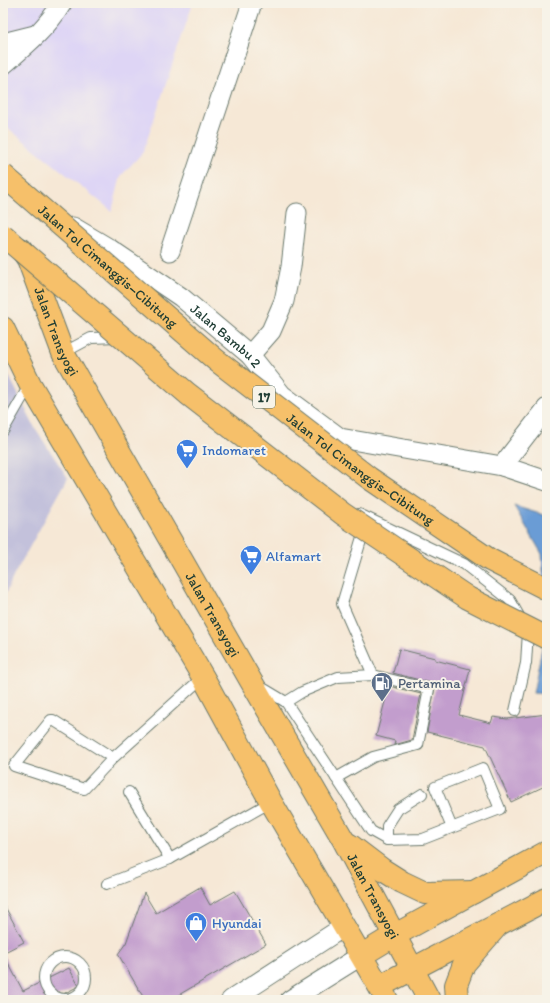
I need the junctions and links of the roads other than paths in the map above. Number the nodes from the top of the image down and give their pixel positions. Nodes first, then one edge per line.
1 (62, 3) edge
2 (252, 3) edge
3 (38, 34) junction
4 (3, 43) edge
5 (3, 65) edge
6 (3, 175) edge
7 (3, 186) edge
8 (297, 213) dead end
9 (3, 226) edge
10 (3, 235) edge
11 (170, 251) dead end
12 (3, 328) edge
13 (63, 353) junction
14 (250, 355) junction
15 (30, 384) junction
16 (547, 408) edge
17 (3, 431) edge
18 (502, 466) junction
19 (547, 481) edge
20 (367, 518) junction
21 (547, 588) edge
22 (547, 638) edge
23 (373, 675) junction
24 (203, 677) junction
25 (251, 682) junction
26 (286, 702) junction
27 (515, 711) dead end
28 (113, 758) junction
29 (336, 778) junction
30 (129, 792) dead end
31 (422, 794) dead end
32 (271, 802) junction
33 (452, 828) junction
34 (387, 840) junction
35 (344, 841) junction
36 (547, 852) edge
37 (170, 859) junction
38 (107, 884) dead end
39 (474, 892) junction
40 (547, 899) edge
41 (499, 923) junction
42 (345, 926) junction
43 (395, 935) junction
44 (362, 955) junction
45 (412, 968) junction
46 (383, 993) edge
47 (75, 998) edge
48 (231, 1000) edge
49 (290, 1000) edge
50 (430, 1000) edge
51 (457, 1000) edge

1 - 3 street
2 - 11 street
3 - 4 street
3 - 5 street
6 - 21 highway, Jalan Tol Cimanggis–Cibitung / 17, bridge
7 - 14 street, Jalan Bambu 2
8 - 14 street
9 - 13 highway, Jalan Transyogi
10 - 22 highway, bridge
12 - 15 highway
13 - 20 lane
13 - 25 highway, Jalan Transyogi
14 - 18 street, Jalan Bambu 2
15 - 17 lane
15 - 24 highway
16 - 18 street
18 - 19 street, Jalan Bambu 2
20 - 23 lane
20 - 27 lane
23 - 26 lane
23 - 29 lane
24 - 28 lane
24 - 32 highway
25 - 26 lane
25 - 35 highway, Jalan Transyogi
26 - 29 lane
28 - 28 lane
29 - 34 lane
30 - 37 lane
31 - 34 lane
32 - 37 lane
32 - 42 highway
33 - 33 lane
33 - 34 lane
35 - 39 highway
35 - 43 highway, Jalan Transyogi
36 - 39 highway
37 - 38 lane
39 - 43 highway
40 - 41 highway
41 - 45 highway
41 - 51 highway
42 - 44 highway
42 - 48 street
43 - 44 highway
43 - 45 highway, Jalan Transyogi
44 - 46 highway
44 - 49 street
45 - 46 highway
45 - 50 highway, Jalan Transyogi
47 - 47 lane

